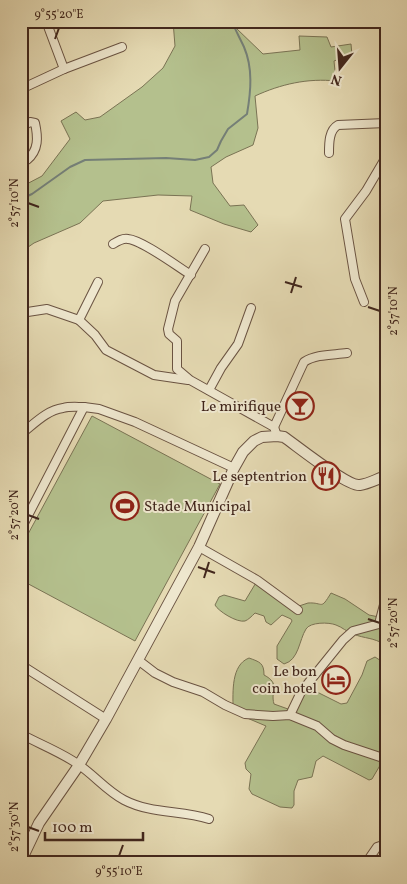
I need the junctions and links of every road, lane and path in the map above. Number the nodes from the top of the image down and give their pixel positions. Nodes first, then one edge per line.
1 (46, 21) edge
2 (122, 47) dead end
3 (64, 69) junction
4 (21, 89) edge
5 (21, 115) edge
6 (386, 123) edge
7 (22, 126) edge
8 (329, 153) dead end
9 (386, 158) edge
10 (27, 160) dead end
11 (114, 244) dead end
12 (204, 250) dead end
13 (191, 275) junction
14 (98, 282) dead end
15 (364, 302) dead end
16 (250, 308) dead end
17 (21, 313) edge
18 (79, 320) junction
19 (347, 353) dead end
20 (190, 380) junction
21 (209, 390) junction
22 (84, 407) junction
23 (276, 431) junction
24 (21, 434) edge
25 (234, 468) junction
26 (385, 477) edge
27 (386, 493) edge
28 (21, 529) edge
29 (199, 547) junction
30 (386, 597) edge
31 (298, 610) dead end
32 (138, 660) junction
33 (21, 664) edge
34 (290, 715) junction
35 (106, 719) junction
36 (21, 734) edge
37 (386, 759) edge
38 (79, 765) junction
39 (210, 819) dead end
40 (386, 844) edge
41 (21, 860) edge
42 (366, 863) edge

1 - 3 street
2 - 3 street
3 - 4 street
5 - 7 street
6 - 8 street
7 - 10 street
9 - 15 street
11 - 13 street
12 - 13 street
13 - 20 street
14 - 18 street
16 - 21 street
17 - 18 street
18 - 20 street
19 - 23 street
20 - 21 street
21 - 23 street
22 - 24 street
22 - 25 street
22 - 28 street
23 - 25 street
23 - 26 street
25 - 29 street
26 - 27 street
29 - 31 street
29 - 32 street
30 - 34 street
32 - 34 street
32 - 35 street
33 - 35 street
34 - 37 street
35 - 38 street
36 - 38 street
38 - 39 street
38 - 41 street
40 - 42 street

